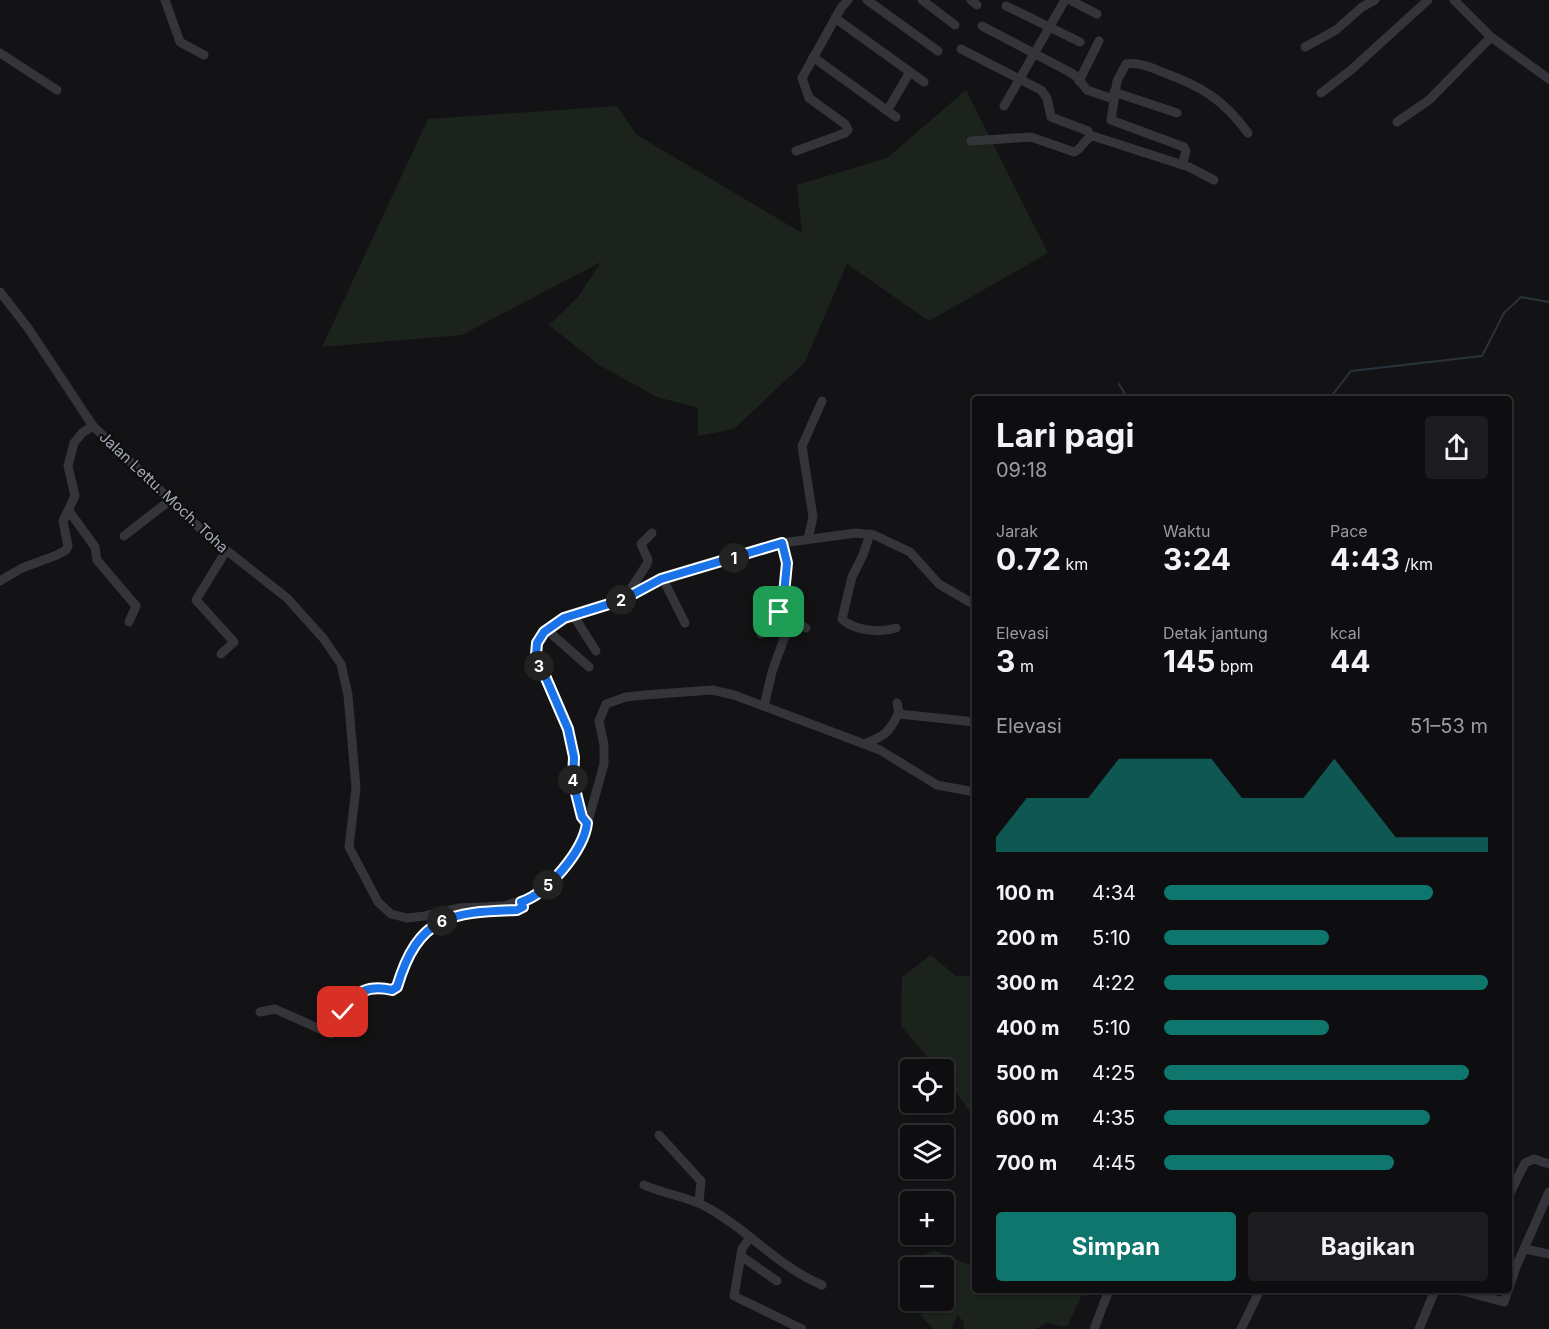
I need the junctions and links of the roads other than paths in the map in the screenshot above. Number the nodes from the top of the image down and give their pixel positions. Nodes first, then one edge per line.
1 (165, 0) edge
2 (848, 0) edge
3 (867, 0) edge
4 (922, 0) edge
5 (1067, 0) edge
6 (1376, 0) edge
7 (1428, 0) edge
8 (1454, 0) edge
9 (1006, 6) dead end
10 (1097, 14) dead end
11 (835, 18) junction
12 (955, 25) dead end
13 (982, 26) dead end
14 (1050, 27) junction
15 (1491, 37) junction
16 (1099, 41) dead end
17 (1080, 42) dead end
18 (1305, 47) dead end
19 (961, 49) dead end
20 (938, 51) dead end
21 (1034, 52) junction
22 (0, 53) edge
23 (204, 55) dead end
24 (813, 57) junction
25 (910, 72) junction
26 (1549, 78) edge
27 (1019, 79) junction
28 (1079, 81) junction
29 (924, 82) dead end
30 (57, 90) dead end
31 (1321, 93) dead end
32 (1113, 95) junction
33 (1004, 106) dead end
34 (887, 111) junction
35 (1177, 113) dead end
36 (896, 117) dead end
37 (1396, 122) dead end
38 (1088, 131) dead end
39 (1248, 134) dead end
40 (971, 141) dead end
41 (796, 151) dead end
42 (1182, 165) junction
43 (1214, 180) dead end
44 (0, 292) edge
45 (822, 401) dead end
46 (93, 426) junction
47 (170, 501) junction
48 (69, 512) junction
49 (651, 533) dead end
50 (870, 534) junction
51 (124, 536) dead end
52 (808, 539) junction
53 (783, 548) junction
54 (226, 551) junction
55 (0, 581) edge
56 (665, 583) junction
57 (625, 598) junction
58 (972, 603) edge
59 (575, 618) junction
60 (129, 622) dead end
61 (685, 623) dead end
62 (806, 627) dead end
63 (896, 628) dead end
64 (549, 632) junction
65 (761, 634) dead end
66 (596, 651) dead end
67 (221, 654) dead end
68 (589, 667) dead end
69 (897, 703) dead end
70 (764, 706) junction
71 (899, 714) junction
72 (972, 722) edge
73 (864, 744) junction
74 (972, 791) edge
75 (587, 823) junction
76 (521, 902) junction
77 (260, 1012) dead end
78 (660, 1135) dead end
79 (1549, 1164) edge
80 (644, 1185) dead end
81 (1512, 1189) edge
82 (1549, 1192) edge
83 (699, 1202) junction
84 (750, 1237) junction
85 (1525, 1249) junction
86 (1549, 1254) edge
87 (741, 1256) junction
88 (1513, 1268) edge
89 (777, 1281) dead end
90 (822, 1285) dead end
91 (1108, 1293) edge
92 (1259, 1293) edge
93 (1434, 1293) edge
94 (1470, 1293) edge
95 (1507, 1293) edge
96 (802, 1329) edge
97 (1094, 1329) edge
98 (1241, 1329) edge
99 (1419, 1329) edge

1 - 23 street
2 - 11 street
3 - 20 street
4 - 12 street
5 - 10 street
5 - 14 street
6 - 18 street
7 - 31 street
8 - 15 street
9 - 14 street
11 - 24 street
11 - 25 street
13 - 21 street
14 - 17 street
14 - 21 street
15 - 26 street
15 - 37 street
16 - 28 street
19 - 27 street
21 - 27 street
21 - 28 street
22 - 30 street
24 - 34 street
24 - 41 street
25 - 29 street
25 - 34 street
27 - 33 street
27 - 38 street
28 - 32 street
32 - 35 street
32 - 39 street
32 - 42 street
34 - 36 street
40 - 42 street
42 - 43 street
44 - 46 street, Jalan Lettu. Moch. Toha
45 - 52 street
46 - 47 street, Jalan Lettu. Moch. Toha
46 - 48 street
47 - 51 street
47 - 54 street, Jalan Lettu. Moch. Toha
48 - 55 street
48 - 60 street
49 - 57 street
50 - 52 street
50 - 58 street
50 - 63 street
52 - 53 street
53 - 56 street
53 - 65 street
54 - 67 street
54 - 76 street, Jalan Lettu. Moch. Toha
56 - 57 street
56 - 61 street
57 - 59 street
59 - 64 street
59 - 66 street
62 - 70 street
64 - 68 street
64 - 75 street
69 - 71 street
70 - 73 street, Jalan Lettu. Moch. Toha
70 - 75 street, Jalan Lettu. Moch. Toha
71 - 72 street
71 - 73 street
73 - 74 street, Jalan Lettu. Moch. Toha
75 - 76 street, Jalan Lettu. Moch. Toha
76 - 77 street
78 - 83 street
79 - 81 street
80 - 83 street
82 - 85 street
83 - 84 street
84 - 87 street
84 - 90 street
85 - 86 street
85 - 88 street
87 - 89 street
87 - 96 street
91 - 97 street
92 - 98 street
93 - 99 street
94 - 95 street

